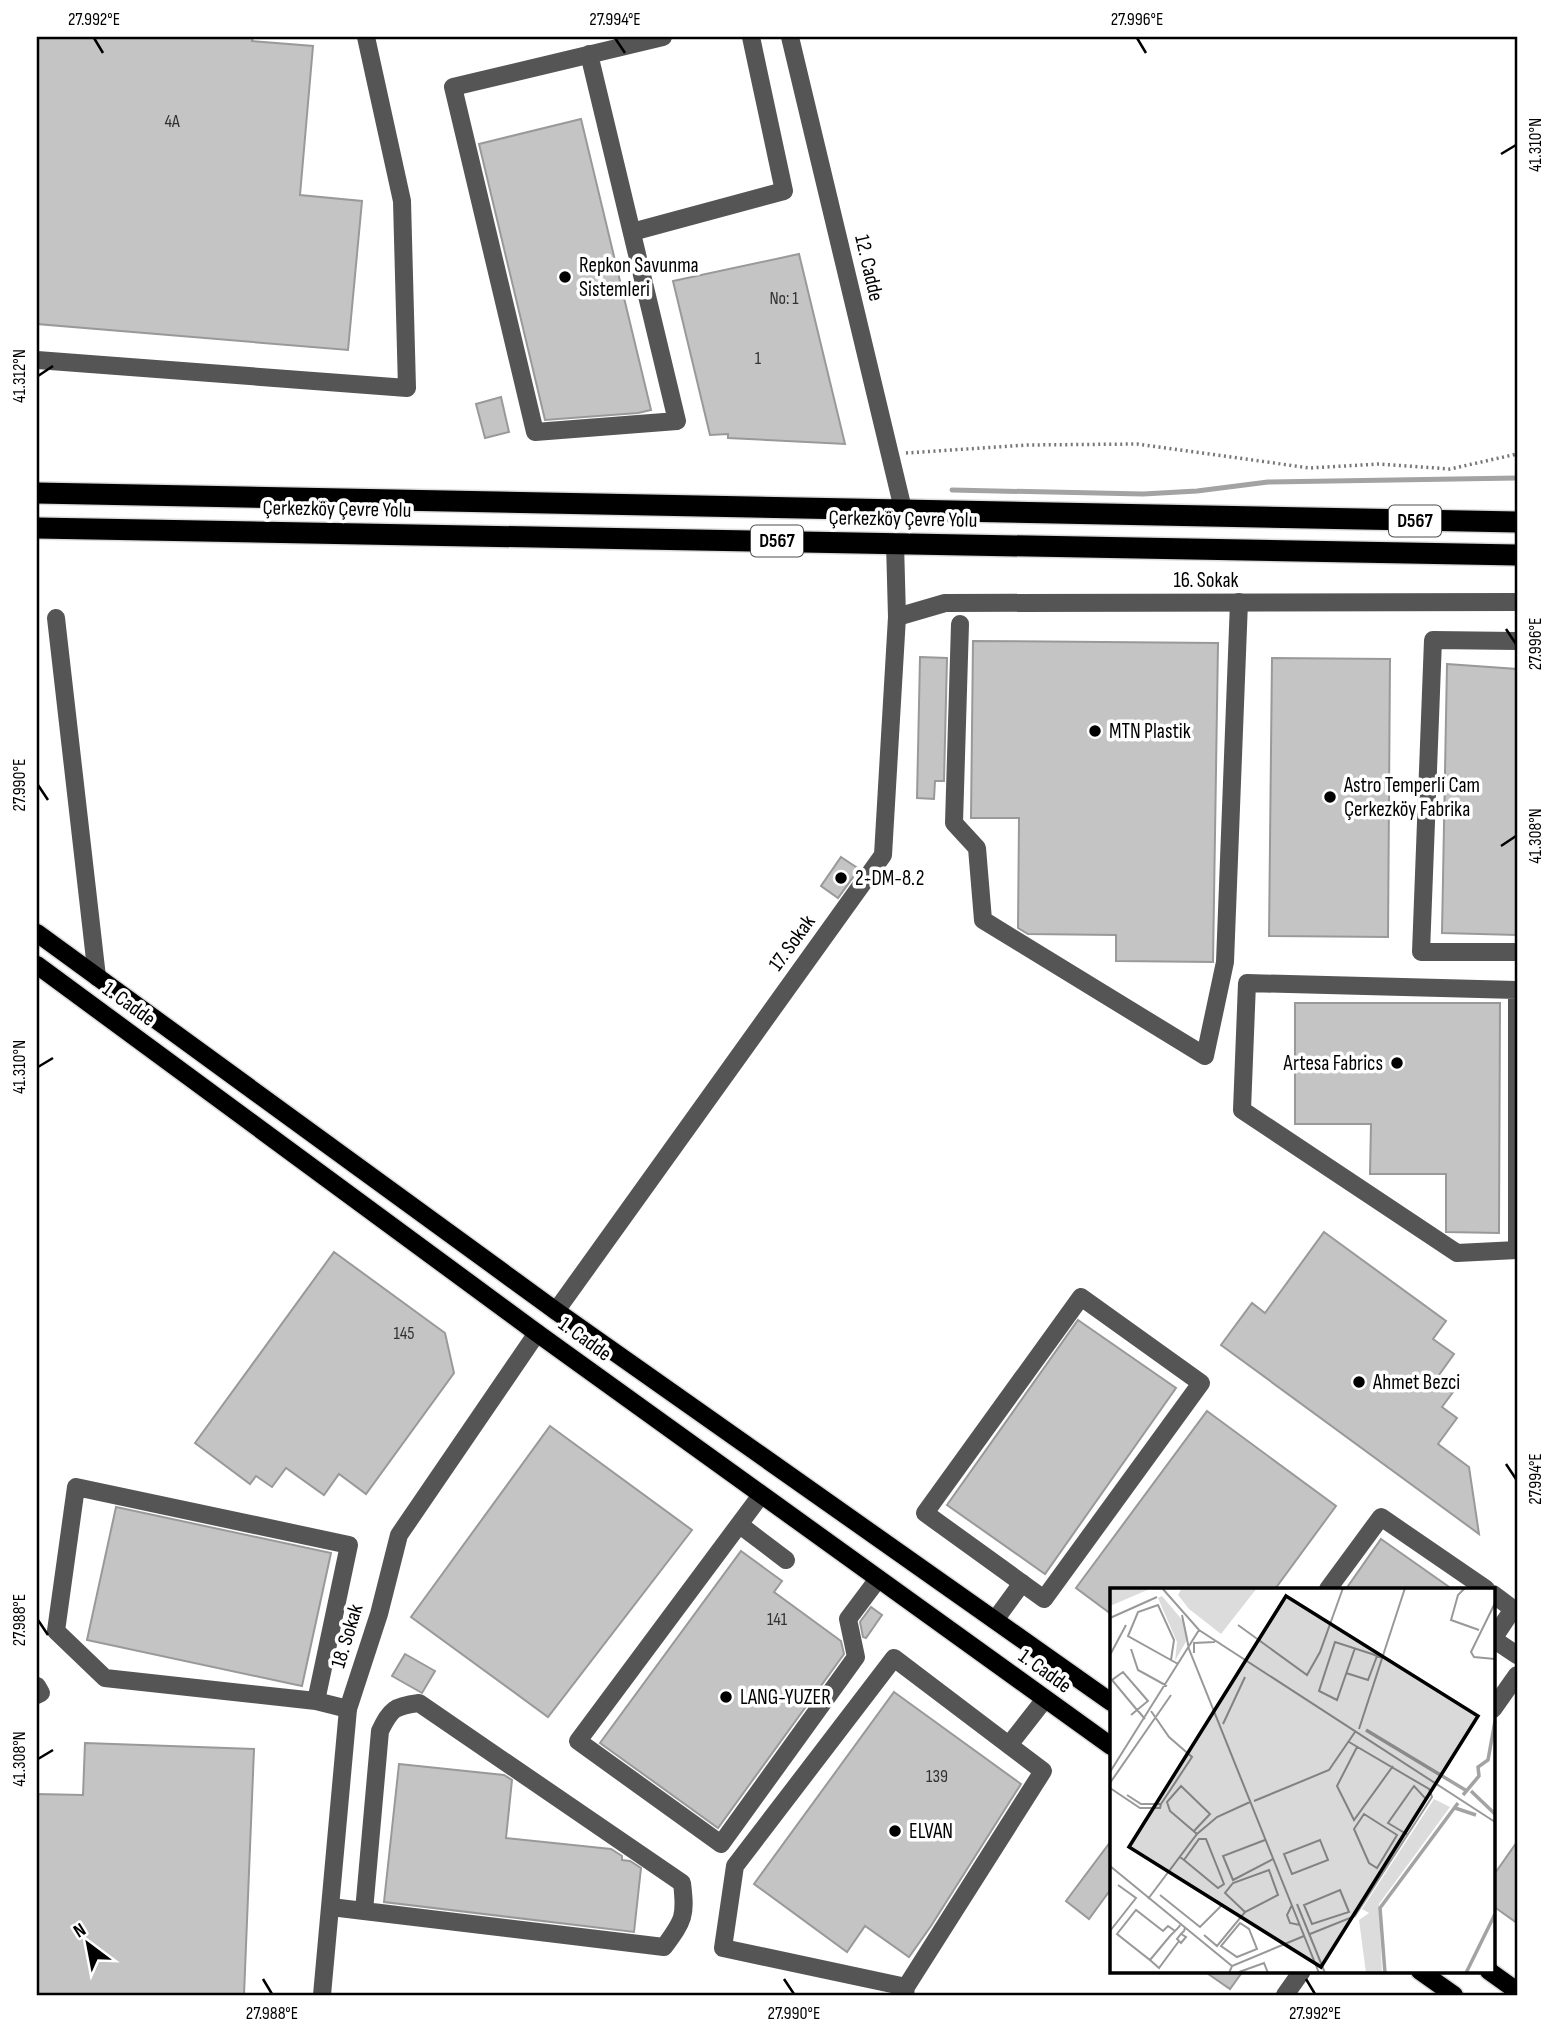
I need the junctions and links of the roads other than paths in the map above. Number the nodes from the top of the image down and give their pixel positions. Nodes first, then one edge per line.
1 (366, 37) edge
2 (663, 37) edge
3 (751, 37) edge
4 (790, 37) edge
5 (589, 54) junction
6 (632, 232) junction
7 (37, 360) edge
8 (37, 493) edge
9 (903, 509) junction
10 (1517, 522) edge
11 (37, 528) edge
12 (895, 543) junction
13 (1517, 555) edge
14 (1517, 602) edge
15 (1239, 603) junction
16 (897, 617) junction
17 (56, 618) dead end
18 (960, 624) dead end
19 (1517, 641) edge
20 (37, 933) edge
21 (1517, 952) edge
22 (37, 965) edge
23 (97, 977) junction
24 (1517, 1172) edge
25 (556, 1311) junction
26 (537, 1333) junction
27 (761, 1495) junction
28 (740, 1525) junction
29 (786, 1560) dead end
30 (878, 1579) junction
31 (1022, 1583) junction
32 (1329, 1588) edge
33 (1485, 1588) edge
34 (1494, 1595) edge
35 (995, 1620) junction
36 (1494, 1638) edge
37 (1494, 1640) edge
38 (1517, 1655) edge
39 (1517, 1675) edge
40 (37, 1686) edge
41 (37, 1695) edge
42 (1045, 1699) junction
43 (316, 1701) junction
44 (1110, 1701) edge
45 (1494, 1708) edge
46 (348, 1709) junction
47 (1009, 1745) junction
48 (1110, 1745) edge
49 (331, 1907) junction
50 (364, 1911) junction
51 (1301, 1972) edge
52 (1421, 1972) edge
53 (1490, 1972) edge
54 (906, 1991) edge
55 (1517, 1991) edge
56 (322, 1995) edge
57 (1285, 1995) edge
58 (1454, 1995) edge

1 - 7 street
2 - 5 street
3 - 6 street
4 - 9 street, 12. Cadde
5 - 6 street
5 - 6 street
8 - 9 highway, D567
9 - 10 highway, D567
11 - 12 highway, Çerkezköy Çevre Yolu / D567
12 - 13 highway, Çerkezköy Çevre Yolu / D567
12 - 16 street, 17. Sokak
14 - 15 street, 16. Sokak
15 - 16 street, 16. Sokak
15 - 18 street
16 - 25 street, 17. Sokak
17 - 23 street
19 - 21 street
20 - 23 main road, 1. Cadde
22 - 26 main road, 1. Cadde
23 - 25 main road, 1. Cadde
24 - 24 street
25 - 35 main road, 1. Cadde
26 - 27 main road, 1. Cadde
26 - 46 street, 18. Sokak
27 - 28 street
27 - 30 main road, 1. Cadde
28 - 29 street
28 - 30 street
30 - 42 main road, 1. Cadde
31 - 31 street
31 - 35 street
32 - 33 street
34 - 36 street
35 - 44 main road, 1. Cadde
37 - 38 street
39 - 45 street
40 - 41 street
42 - 47 street
42 - 48 main road, 1. Cadde
43 - 43 street
43 - 46 street
46 - 49 street, 18. Sokak
47 - 54 street
47 - 54 street
49 - 50 street
49 - 56 street, 18. Sokak
50 - 50 street
51 - 57 street
52 - 58 main road
53 - 55 main road

